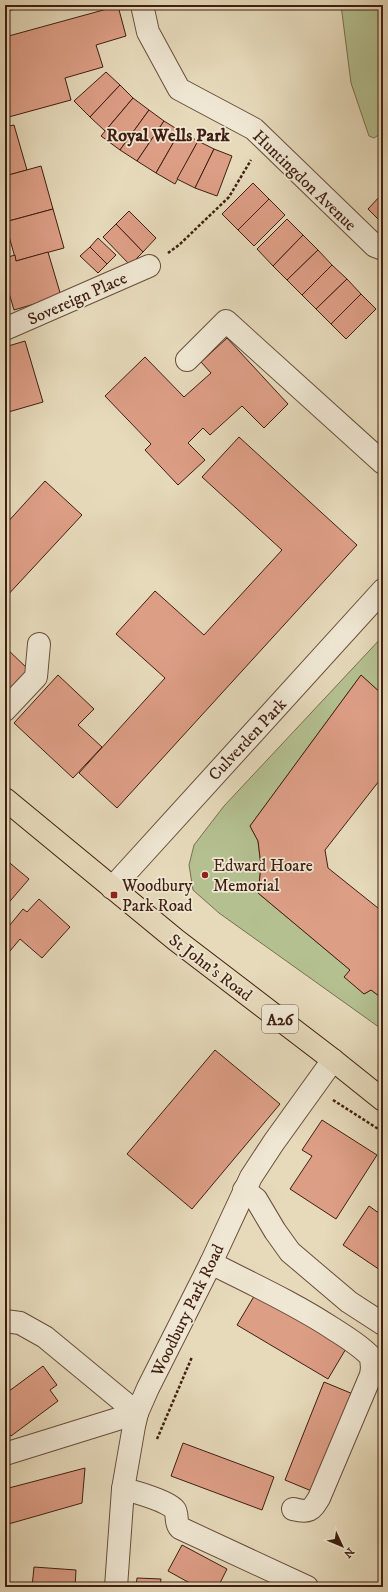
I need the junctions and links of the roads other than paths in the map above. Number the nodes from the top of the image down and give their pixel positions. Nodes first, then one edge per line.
1 (142, 5) edge
2 (383, 249) edge
3 (149, 266) road end
4 (5, 330) edge
5 (187, 360) dead end
6 (383, 463) edge
7 (383, 590) edge
8 (374, 610) edge
9 (39, 644) dead end
10 (5, 710) edge
11 (5, 799) edge
12 (112, 888) junction
13 (333, 1060) junction
14 (383, 1100) edge
15 (244, 1190) junction
16 (211, 1263) junction
17 (5, 1321) edge
18 (383, 1324) edge
19 (137, 1414) junction
20 (5, 1454) edge
21 (123, 1489) junction
22 (293, 1509) dead end
23 (116, 1587) edge
24 (307, 1587) edge

1 - 2 street, Huntingdon Avenue
3 - 4 street, Sovereign Place
5 - 6 street
7 - 8 street, Culverden Park
8 - 12 street, Culverden Park
9 - 10 street
11 - 12 highway, St John's Road / A26
12 - 13 highway, St John's Road / A26
13 - 14 highway, St John's Road / A26
13 - 15 street, Woodbury Park Road
15 - 16 street, Woodbury Park Road
15 - 18 street
16 - 19 street, Woodbury Park Road
16 - 22 street
17 - 19 street
19 - 20 street
19 - 21 street, Woodbury Park Road
21 - 23 street, Woodbury Park Road
21 - 24 street

